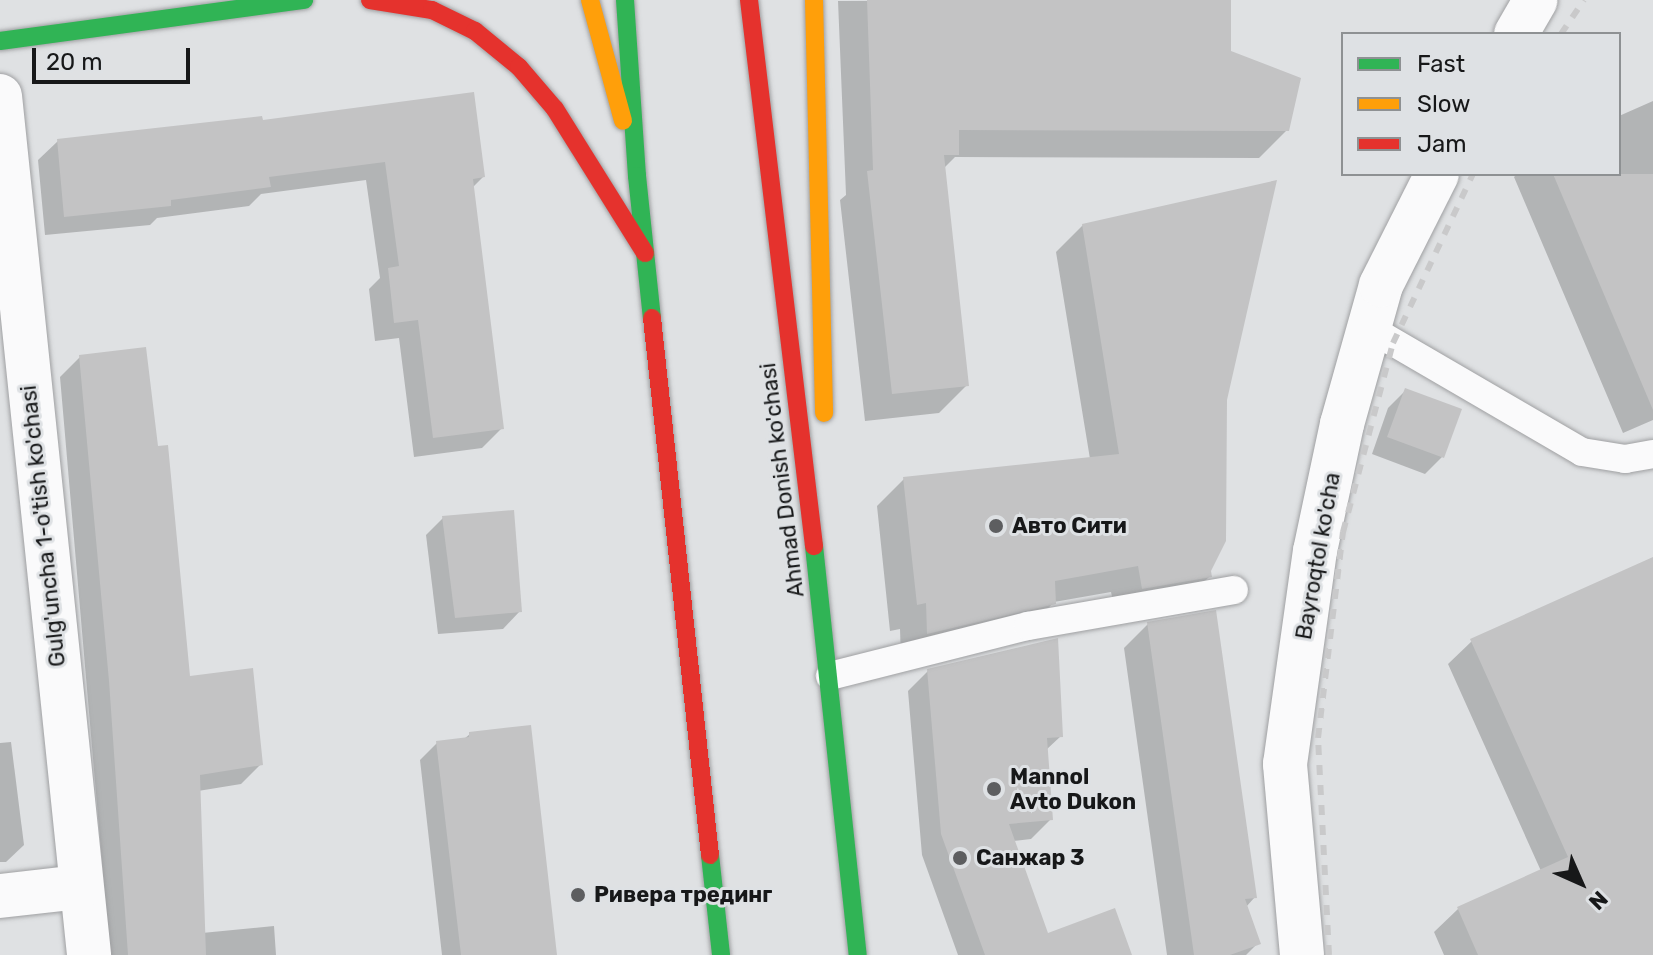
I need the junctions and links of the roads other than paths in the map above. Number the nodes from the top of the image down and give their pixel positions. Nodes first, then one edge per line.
1 (304, 0) edge
2 (370, 0) edge
3 (590, 0) edge
4 (625, 0) edge
5 (749, 0) edge
6 (814, 0) edge
7 (1536, 0) edge
8 (1517, 32) edge
9 (0, 41) edge
10 (0, 96) edge
11 (637, 176) junction
12 (1436, 176) edge
13 (645, 253) junction
14 (1369, 328) junction
15 (825, 440) dead end
16 (1653, 454) edge
17 (826, 487) dead end
18 (1234, 590) dead end
19 (830, 676) junction
20 (80, 887) junction
21 (0, 896) edge
22 (89, 955) edge
23 (721, 955) edge
24 (858, 955) edge
25 (1302, 955) edge

1 - 9 main road
2 - 13 main road
3 - 11 main road
4 - 11 main road
5 - 19 main road, Ahmad Donish ko'chasi
6 - 15 main road
7 - 8 street
10 - 20 street, Gulg'uncha 1-o'tish ko'chasi
11 - 13 main road
12 - 14 street, Bayroqtol ko'cha
13 - 23 main road
14 - 16 lane
14 - 25 street, Bayroqtol ko'cha
17 - 19 main road
18 - 19 lane
19 - 24 main road, Ahmad Donish ko'chasi
20 - 21 street
20 - 22 street, Gulg'uncha 1-o'tish ko'chasi

